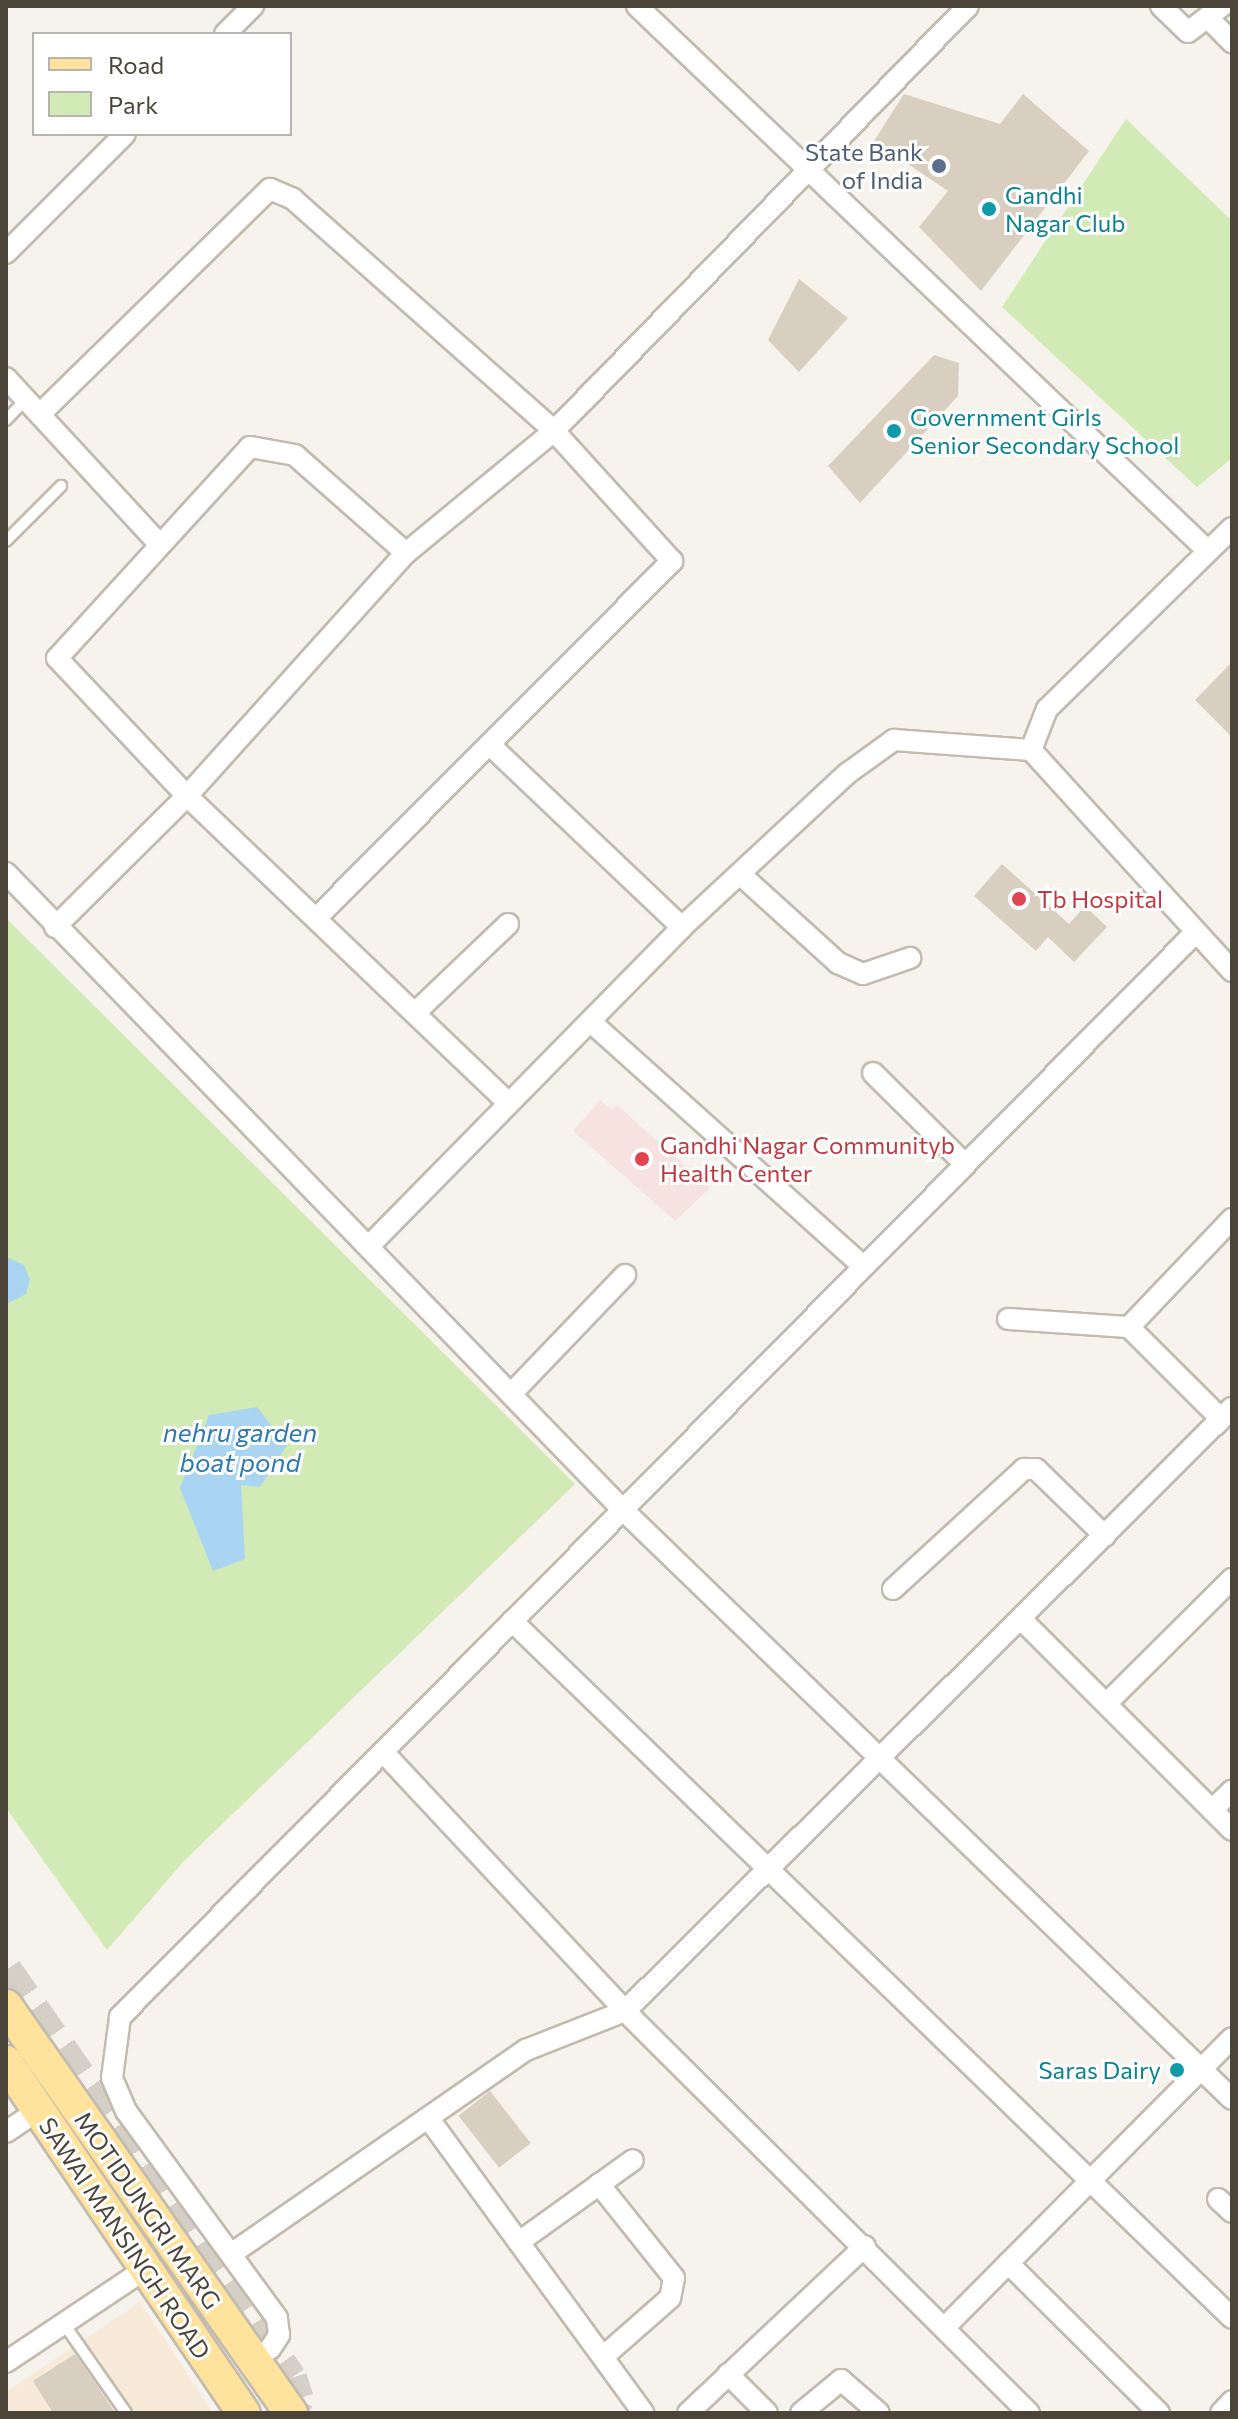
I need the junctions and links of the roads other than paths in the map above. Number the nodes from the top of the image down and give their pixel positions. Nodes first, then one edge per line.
1 (253, 6) edge
2 (968, 6) edge
3 (1161, 6) edge
4 (648, 10) edge
5 (1216, 12) edge
6 (227, 32) edge
7 (1232, 42) edge
8 (123, 136) edge
9 (809, 171) junction
10 (6, 253) edge
11 (6, 378) edge
12 (33, 406) junction
13 (6, 420) edge
14 (554, 431) junction
15 (61, 486) dead end
16 (1232, 528) edge
17 (6, 541) edge
18 (158, 543) junction
19 (1208, 551) junction
20 (406, 553) junction
21 (492, 747) junction
22 (1031, 750) junction
23 (187, 796) junction
24 (6, 873) edge
25 (741, 875) junction
26 (319, 915) junction
27 (508, 924) dead end
28 (55, 927) junction
29 (682, 927) junction
30 (1195, 933) junction
31 (910, 958) dead end
32 (1232, 971) edge
33 (417, 1011) junction
34 (592, 1023) junction
35 (873, 1073) dead end
36 (506, 1101) junction
37 (965, 1164) junction
38 (1232, 1219) edge
39 (369, 1246) junction
40 (863, 1266) junction
41 (625, 1275) dead end
42 (1008, 1319) dead end
43 (1129, 1327) junction
44 (511, 1394) junction
45 (1227, 1413) edge
46 (620, 1507) junction
47 (1105, 1536) junction
48 (1232, 1579) edge
49 (893, 1589) dead end
50 (1022, 1620) junction
51 (512, 1621) junction
52 (1108, 1702) junction
53 (383, 1752) junction
54 (877, 1760) junction
55 (1232, 1791) edge
56 (1212, 1810) junction
57 (1232, 1830) edge
58 (772, 1870) junction
59 (6, 2006) edge
60 (625, 2011) junction
61 (1232, 2038) edge
62 (6, 2062) edge
63 (1201, 2067) junction
64 (1232, 2099) edge
65 (39, 2110) junction
66 (429, 2119) junction
67 (6, 2132) edge
68 (633, 2160) dead end
69 (1092, 2179) junction
70 (599, 2184) junction
71 (519, 2242) junction
72 (865, 2246) junction
73 (231, 2254) junction
74 (1008, 2263) junction
75 (144, 2270) junction
76 (1232, 2318) edge
77 (64, 2324) junction
78 (945, 2327) junction
79 (270, 2349) dead end
80 (603, 2357) junction
81 (6, 2362) edge
82 (728, 2374) junction
83 (1232, 2401) edge
84 (126, 2413) edge
85 (244, 2413) edge
86 (291, 2413) edge
87 (643, 2413) edge
88 (688, 2413) edge
89 (767, 2413) edge
90 (801, 2413) edge
91 (879, 2413) edge
92 (1029, 2413) edge
93 (1159, 2413) edge
94 (1221, 2413) edge

1 - 6 street
2 - 9 street
3 - 5 street
4 - 9 street
5 - 7 street
8 - 10 street
9 - 14 street
9 - 19 street
11 - 12 street
12 - 13 lane
12 - 14 street
12 - 18 street
14 - 20 street
14 - 21 street
15 - 17 lane
16 - 19 street
18 - 20 street
18 - 23 street
19 - 22 street
20 - 23 street
21 - 26 street
21 - 29 street
22 - 25 street
22 - 30 street
23 - 26 street
23 - 28 street
24 - 28 street
25 - 29 street
25 - 31 street
26 - 33 street
27 - 33 street
28 - 39 street
29 - 34 street
30 - 32 street
30 - 37 street
33 - 36 street
34 - 36 street
34 - 40 street
35 - 37 street
36 - 39 street
37 - 40 street
38 - 43 street
39 - 44 street
40 - 46 street
41 - 44 street
42 - 43 street
43 - 45 street
44 - 46 street
45 - 47 street
46 - 51 street
46 - 54 street
47 - 49 street
47 - 50 street
48 - 52 street
50 - 52 street
50 - 54 street
51 - 53 street
51 - 58 street
52 - 56 street
53 - 60 street
53 - 73 street
54 - 58 street
54 - 63 street
55 - 56 street
56 - 57 street
58 - 60 street
58 - 69 street
59 - 86 main road, MOTIDUNGRI MARG
60 - 66 street
60 - 72 street
61 - 63 street
62 - 65 main road, SAWAI MANSINGH ROAD
63 - 64 street
63 - 69 street
65 - 67 street
65 - 75 main road, SAWAI MANSINGH ROAD
66 - 71 street
66 - 73 street
68 - 70 street
69 - 74 street
69 - 76 street
70 - 71 street
70 - 80 street
71 - 80 street
72 - 78 street
72 - 82 street
73 - 79 street
74 - 78 street
74 - 93 street
75 - 77 street
75 - 85 main road, SAWAI MANSINGH ROAD
77 - 81 street
77 - 84 lane
78 - 92 street
80 - 87 street
82 - 88 street
82 - 89 street
83 - 94 street
90 - 91 street

